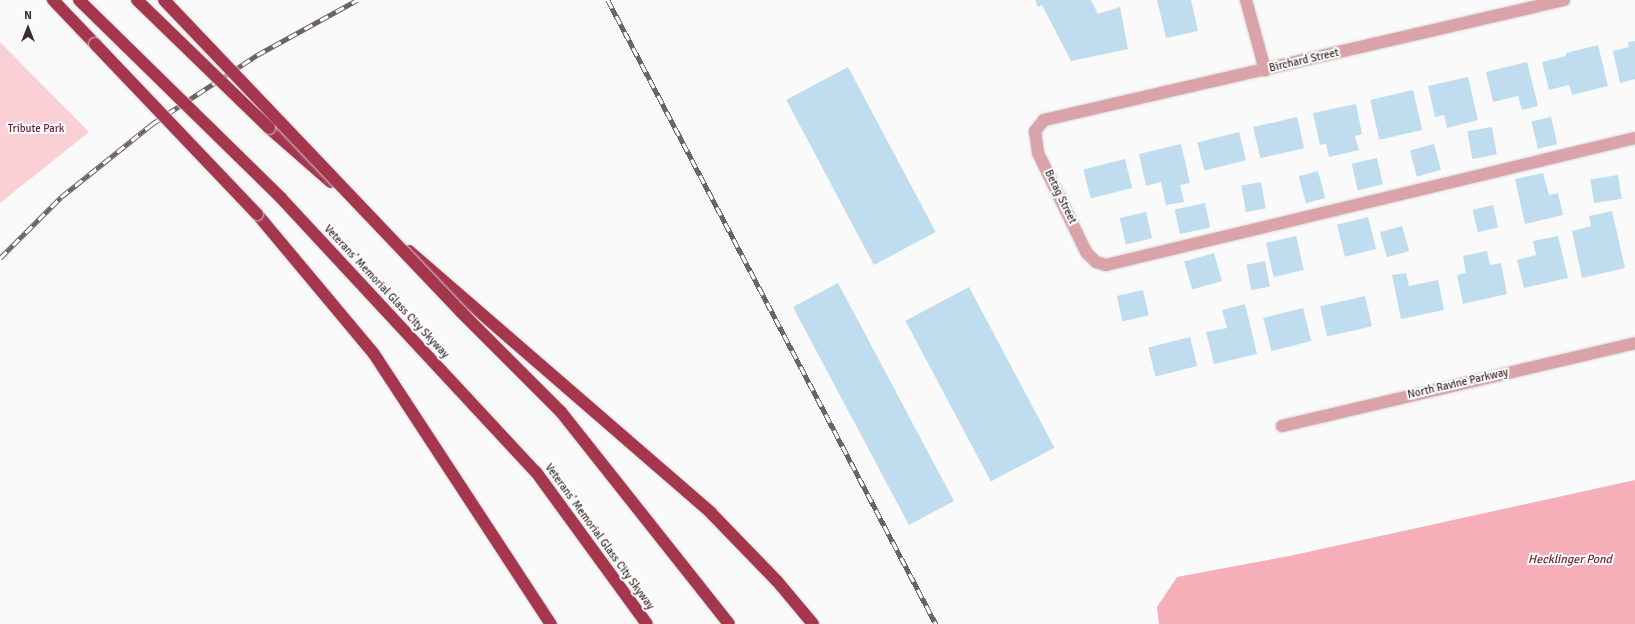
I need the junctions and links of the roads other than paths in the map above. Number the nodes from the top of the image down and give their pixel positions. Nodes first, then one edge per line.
1 (53, 0) edge
2 (79, 0) edge
3 (137, 0) edge
4 (164, 0) edge
5 (1246, 0) edge
6 (1564, 0) edge
7 (1537, 3) edge
8 (1266, 70) junction
9 (1044, 120) joint
10 (1635, 138) edge
11 (1635, 343) edge
12 (1282, 426) dead end
13 (551, 624) edge
14 (647, 624) edge
15 (729, 624) edge
16 (813, 624) edge

1 - 13 highway, bridge
2 - 14 highway, Veterans' Memorial Glass City Skyway, bridge
3 - 16 highway, bridge
4 - 15 highway, bridge
5 - 8 street
6 - 7 street, Birchard Street
7 - 8 street, Birchard Street
8 - 9 street, Birchard Street
9 - 10 street, Betag Street
11 - 12 street, North Ravine Parkway

